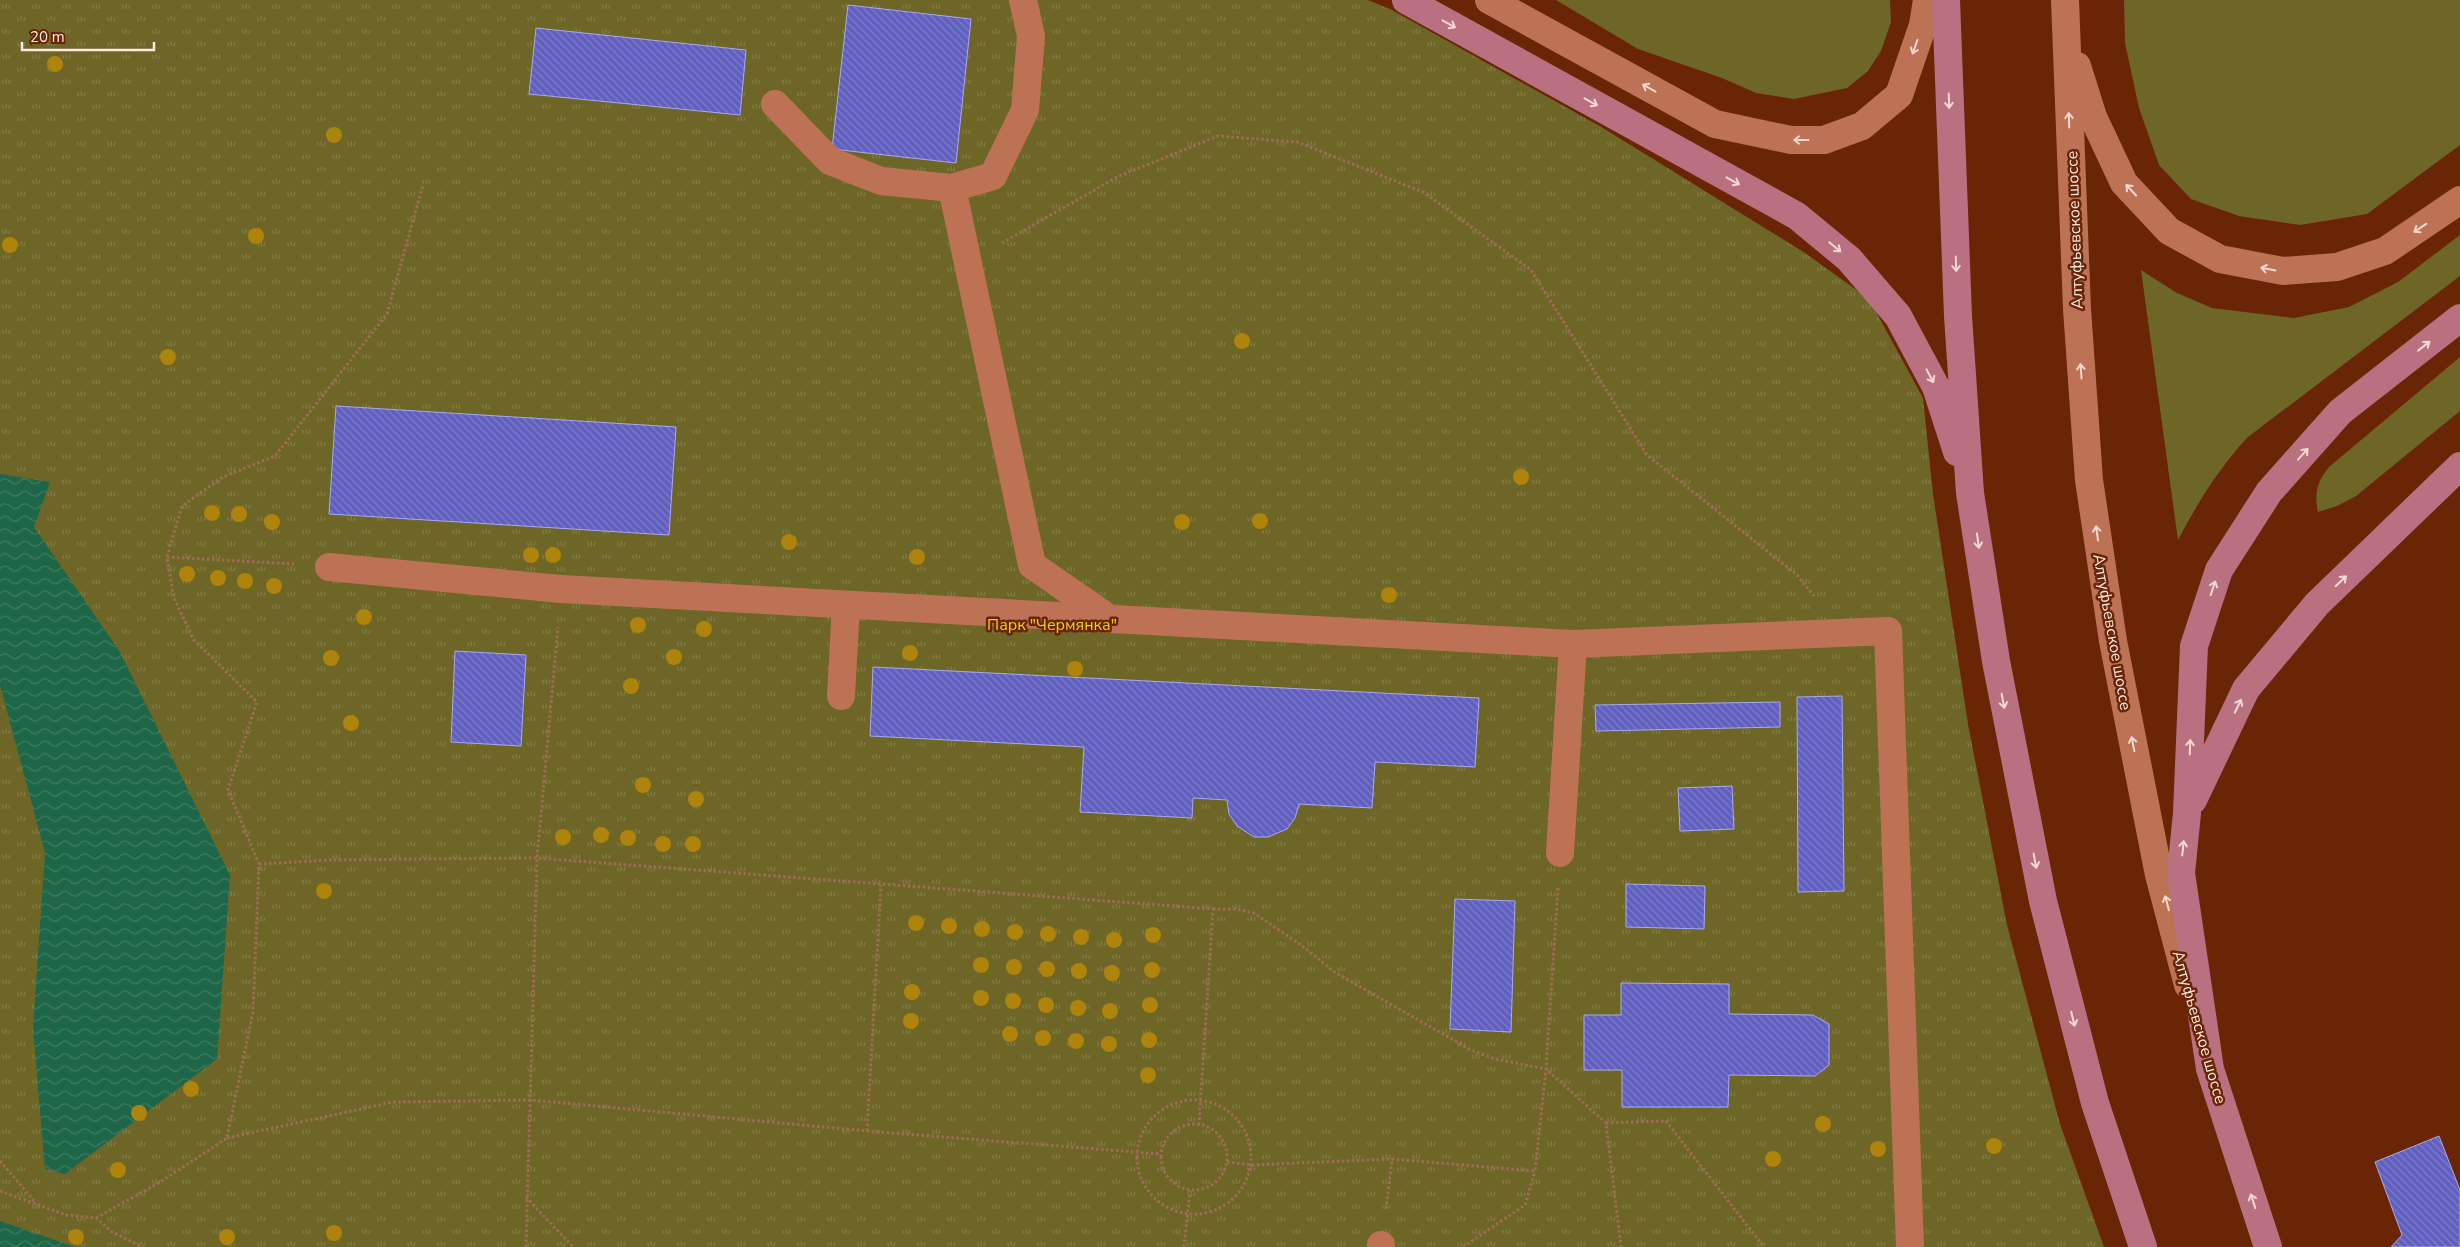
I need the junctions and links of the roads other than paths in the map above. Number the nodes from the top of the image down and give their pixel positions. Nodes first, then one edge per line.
1 (1023, 0) edge
2 (1406, 0) edge
3 (1489, 0) edge
4 (1927, 0) edge
5 (1946, 0) edge
6 (2065, 0) edge
7 (2065, 28) junction
8 (776, 104) dead end
9 (952, 188) junction
10 (2460, 200) edge
11 (2460, 318) edge
12 (2460, 466) edge
13 (1970, 493) junction
14 (329, 567) road end
15 (846, 605) junction
16 (1110, 619) junction
17 (1572, 644) junction
18 (841, 696) dead end
19 (2187, 813) junction
20 (1560, 853) road end
21 (2210, 1069) junction
22 (1910, 1247) edge
23 (2143, 1247) edge
24 (2268, 1247) edge

1 - 9 street
2 -> 13 main road
4 -> 3 street
5 -> 13 main road
6 - 7 street, Алтуфьевское шоссе
10 -> 7 street
21 -> 7 street, Алтуфьевское шоссе
8 - 9 street
9 - 16 street
19 -> 11 main road
19 -> 12 main road
13 -> 23 main road
14 - 15 street
15 - 16 street
15 - 18 street
16 - 17 street
17 - 20 street
17 - 22 street
21 -> 19 main road
24 -> 21 main road, Алтуфьевское шоссе

